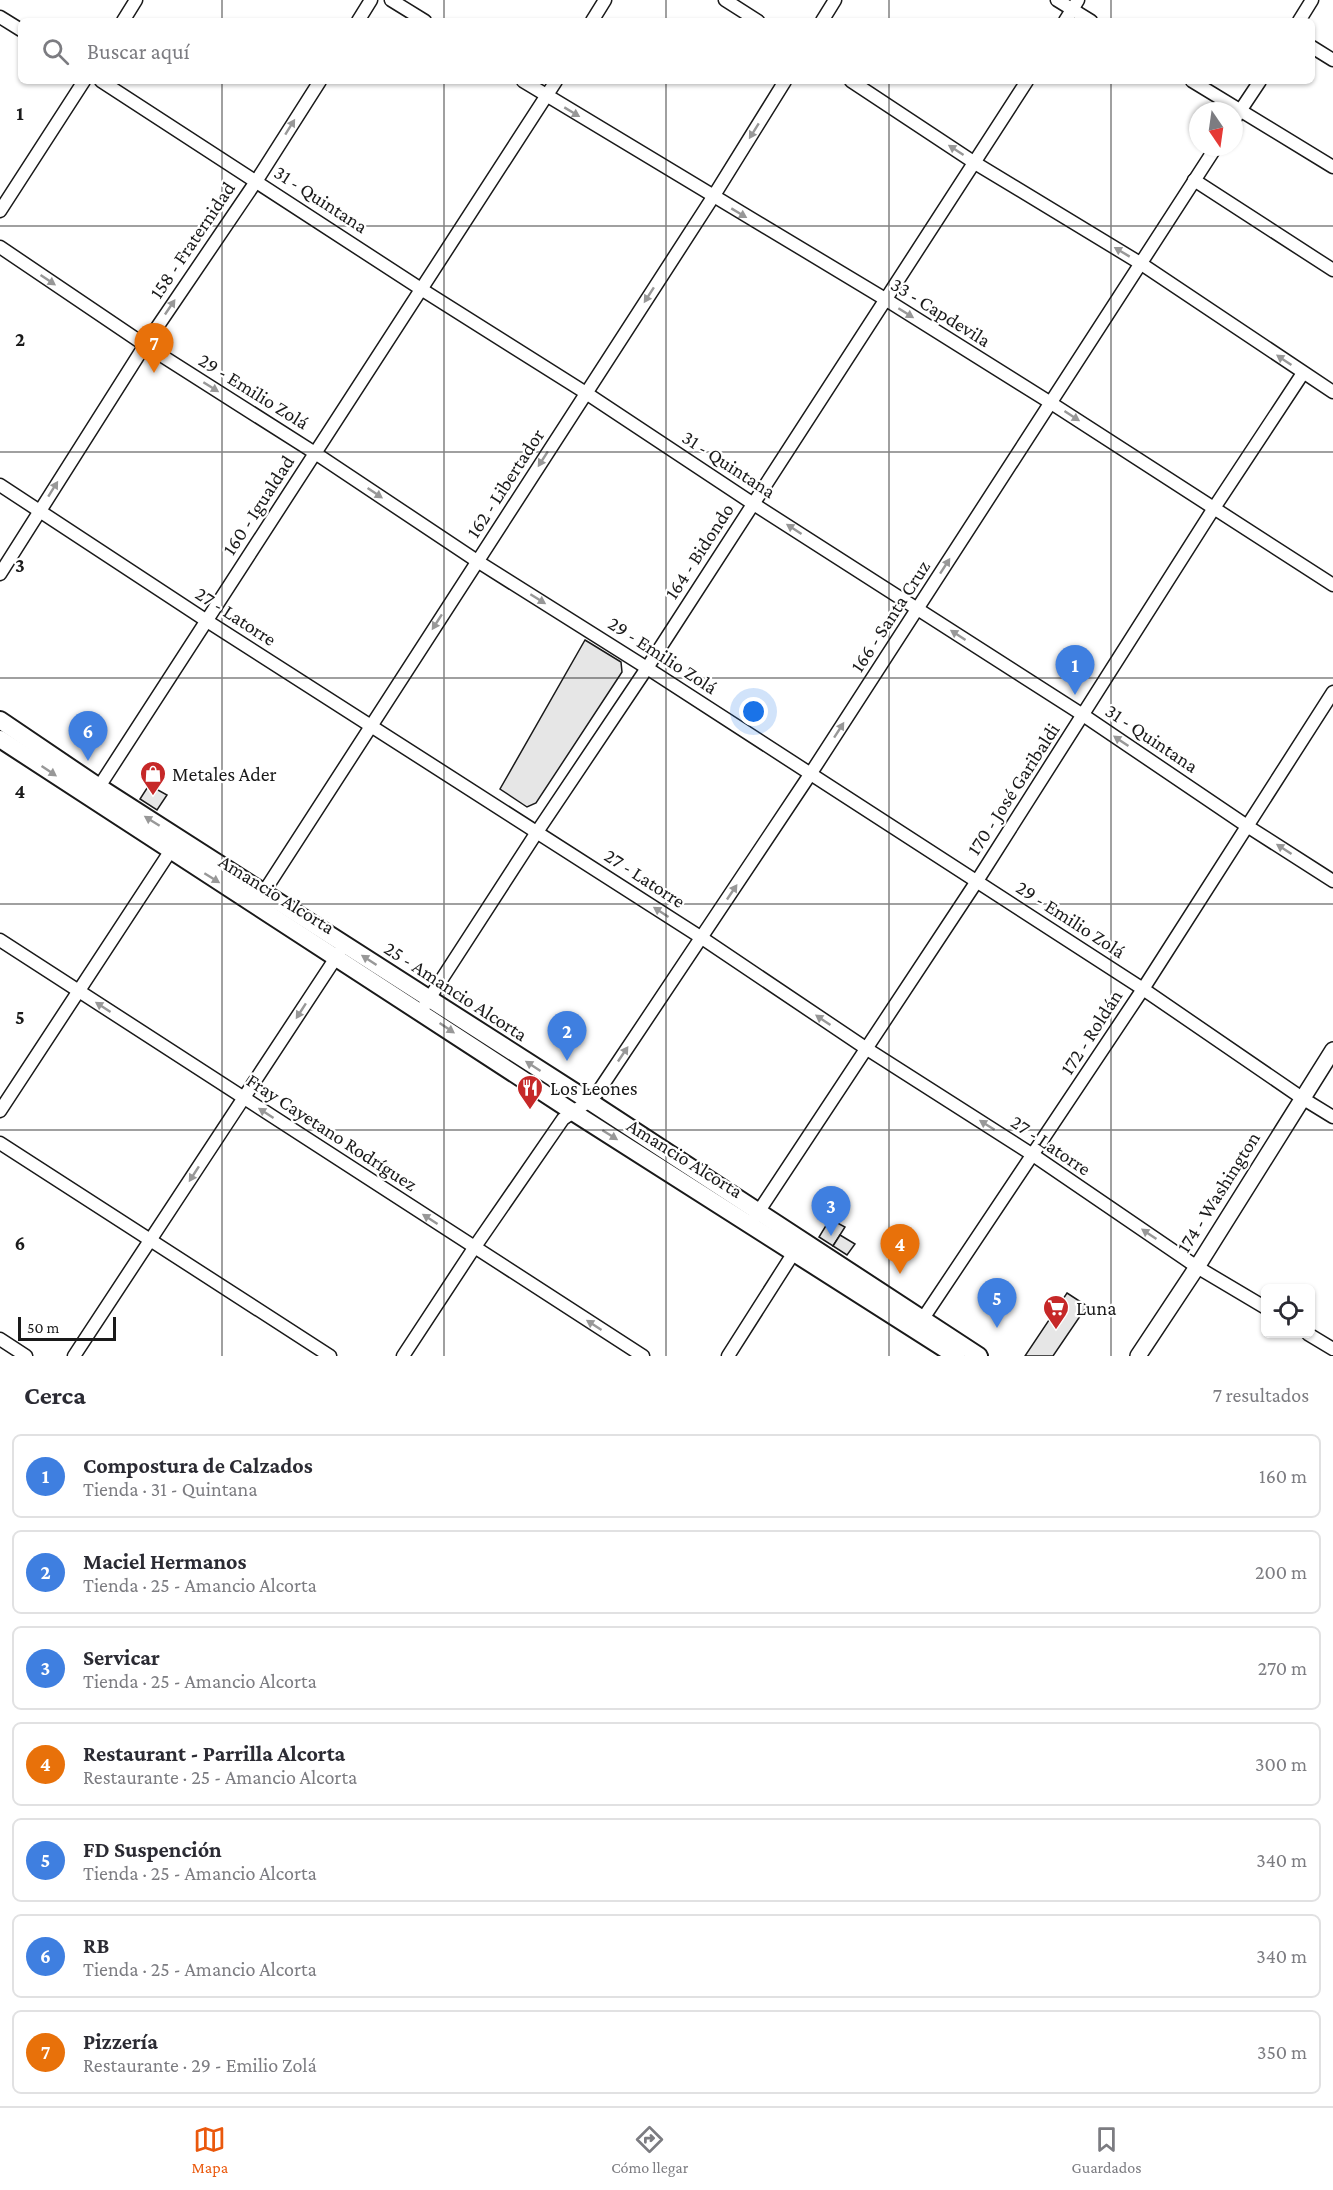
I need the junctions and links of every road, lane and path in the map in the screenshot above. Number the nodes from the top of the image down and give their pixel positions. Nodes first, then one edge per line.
1 (136, 0) edge
2 (371, 0) edge
3 (391, 0) edge
4 (605, 0) edge
5 (725, 0) edge
6 (835, 0) edge
7 (1057, 0) edge
8 (1312, 0) edge
9 (1075, 5) edge
10 (0, 17) edge
11 (125, 18) edge
12 (360, 18) edge
13 (420, 18) edge
14 (594, 18) edge
15 (753, 18) edge
16 (824, 18) edge
17 (1067, 18) edge
18 (1088, 18) edge
19 (1301, 18) edge
20 (18, 28) edge
21 (1315, 49) edge
22 (1333, 60) edge
23 (82, 84) edge
24 (106, 84) edge
25 (318, 84) edge
26 (528, 84) edge
27 (554, 84) edge
28 (783, 84) edge
29 (856, 84) edge
30 (1025, 84) edge
31 (1196, 84) edge
32 (1258, 84) edge
33 (547, 96) junction
34 (1220, 102) edge
35 (1243, 106) edge
36 (1243, 118) edge
37 (1210, 156) edge
38 (975, 163) junction
39 (1333, 167) edge
40 (257, 180) junction
41 (1194, 180) junction
42 (713, 197) junction
43 (0, 211) edge
44 (0, 247) edge
45 (1140, 263) junction
46 (1333, 270) edge
47 (421, 289) junction
48 (885, 299) junction
49 (145, 345) junction
50 (1303, 373) junction
51 (1333, 392) edge
52 (586, 393) junction
53 (1051, 404) junction
54 (315, 453) junction
55 (0, 485) edge
56 (752, 503) junction
57 (1214, 508) junction
58 (39, 511) junction
59 (477, 561) junction
60 (0, 574) edge
61 (1333, 585) edge
62 (917, 608) junction
63 (207, 621) junction
64 (647, 668) junction
65 (1333, 692) edge
66 (1083, 715) junction
67 (0, 720) edge
68 (371, 725) junction
69 (0, 739) edge
70 (811, 774) junction
71 (95, 794) junction
72 (1247, 826) junction
73 (537, 832) junction
74 (174, 844) junction
75 (1333, 880) edge
76 (977, 881) junction
77 (259, 899) junction
78 (702, 938) junction
79 (0, 940) edge
80 (341, 951) junction
81 (1143, 989) junction
82 (79, 992) junction
83 (426, 1005) junction
84 (867, 1049) junction
85 (1333, 1050) edge
86 (244, 1098) junction
87 (1302, 1098) junction
88 (589, 1101) junction
89 (0, 1111) edge
90 (573, 1112) junction
91 (1333, 1117) edge
92 (0, 1143) edge
93 (1033, 1155) junction
94 (755, 1218) junction
95 (150, 1241) junction
96 (798, 1246) junction
97 (474, 1248) junction
98 (1197, 1267) junction
99 (1261, 1305) edge
100 (919, 1325) junction
101 (1315, 1338) edge
102 (0, 1339) edge
103 (1333, 1349) edge
104 (26, 1356) edge
105 (74, 1356) edge
106 (330, 1356) edge
107 (403, 1356) edge
108 (643, 1356) edge
109 (728, 1356) edge
110 (956, 1356) edge
111 (979, 1356) edge
112 (1138, 1356) edge

1 - 11 street
2 - 12 street
3 - 13 street
4 - 14 street
5 - 15 street
6 - 16 street
7 - 9 street
8 - 19 street
9 - 17 street
9 - 18 street
10 - 20 street
21 - 22 street
23 - 43 street
24 - 40 street, 31 - Quintana
40 -> 25 street, 158 - Fraternidad
26 - 33 street, 33 - Capdevila
27 - 33 street, 160 - Igualdad
28 -> 42 street, 162 - Libertador
38 -> 29 street
30 - 38 street, 164 - Bidondo
31 - 34 street
32 - 35 street
33 -> 42 street, 33 - Capdevila
33 - 47 street, 160 - Igualdad
36 - 39 street
37 - 41 street, 166 - Santa Cruz
45 -> 38 street
38 - 48 street, 164 - Bidondo
40 - 47 street, 31 - Quintana
49 -> 40 street, 158 - Fraternidad
41 - 45 street, 166 - Santa Cruz
41 - 46 street
42 -> 48 street, 33 - Capdevila
42 -> 52 street, 162 - Libertador
44 -> 49 street, 29 - Emilio Zolá
50 -> 45 street
45 - 53 street, 166 - Santa Cruz
47 - 52 street, 31 - Quintana
47 - 54 street, 160 - Igualdad
48 -> 53 street, 33 - Capdevila
48 - 56 street, 164 - Bidondo
49 -> 54 street, 29 - Emilio Zolá
58 -> 49 street, 158 - Fraternidad
50 - 51 street
50 - 57 street, 170 - José Garibaldi
52 - 56 street, 31 - Quintana
52 -> 59 street, 162 - Libertador
53 -> 57 street, 33 - Capdevila
62 -> 53 street, 166 - Santa Cruz
54 -> 59 street, 29 - Emilio Zolá
54 - 63 street, 160 - Igualdad
55 - 58 street, 27 - Latorre
62 -> 56 street, 31 - Quintana
56 - 64 street, 164 - Bidondo
57 - 61 street, 33 - Capdevila
57 - 66 street, 170 - José Garibaldi
58 - 60 street, 158 - Fraternidad
58 - 63 street, 27 - Latorre
59 -> 64 street, 29 - Emilio Zolá
59 -> 68 street, 162 - Libertador
66 -> 62 street, 31 - Quintana
70 -> 62 street, 166 - Santa Cruz
63 - 68 street, 27 - Latorre
63 - 71 street, 160 - Igualdad
64 - 70 street, 29 - Emilio Zolá
64 - 73 street, 164 - Bidondo
65 - 72 street, 172 - Roldán
72 -> 66 street, 31 - Quintana
66 - 76 street, 170 - José Garibaldi
67 - 71 main road, 25 - Amancio Alcorta
68 - 73 street, 27 - Latorre
68 - 77 street, 162 - Libertador
69 -> 71 main road
70 - 76 street, 29 - Emilio Zolá
78 -> 70 street, 166 - Santa Cruz
71 - 74 main road, 25 - Amancio Alcorta
75 -> 72 street, 31 - Quintana
72 - 81 street, 172 - Roldán
78 -> 73 street, 27 - Latorre
73 - 83 street, 164 - Bidondo
74 - 77 main road, 25 - Amancio Alcorta
74 - 82 street
76 - 81 street, 29 - Emilio Zolá
76 - 84 street, 170 - José Garibaldi
77 - 80 main road, 25 - Amancio Alcorta
84 -> 78 street, 27 - Latorre
88 -> 78 street, 166 - Santa Cruz
79 - 82 street, Fray Cayetano Rodríguez
80 - 83 main road, 25 - Amancio Alcorta
80 -> 86 street
81 - 87 street, 29 - Emilio Zolá
81 - 93 street, 172 - Roldán
86 -> 82 street, Fray Cayetano Rodríguez
82 - 89 street
88 -> 83 main road, 25 - Amancio Alcorta
83 -> 90 main road, Amancio Alcorta
93 -> 84 street, 27 - Latorre
84 - 94 street, 170 - José Garibaldi
85 - 87 street, 174 - Washington
86 -> 95 street
97 -> 86 street, Fray Cayetano Rodríguez
87 - 91 street, 29 - Emilio Zolá
87 - 98 street, 174 - Washington
88 - 90 street, 166 - Santa Cruz
88 - 94 main road, 25 - Amancio Alcorta
90 -> 94 main road, Amancio Alcorta
90 - 97 street, 166 - Santa Cruz
92 - 95 street
98 -> 93 street, 27 - Latorre
93 - 100 street, 172 - Roldán
94 - 96 main road, 25 - Amancio Alcorta
95 - 105 street
95 - 106 street
96 - 100 main road, 25 - Amancio Alcorta
96 - 109 street
97 - 107 street, 166 - Santa Cruz
108 -> 97 street, Fray Cayetano Rodríguez
98 - 99 street, 27 - Latorre
98 - 112 street, 174 - Washington
100 - 110 main road
100 - 111 main road, 25 - Amancio Alcorta
101 - 103 street
102 - 104 street

